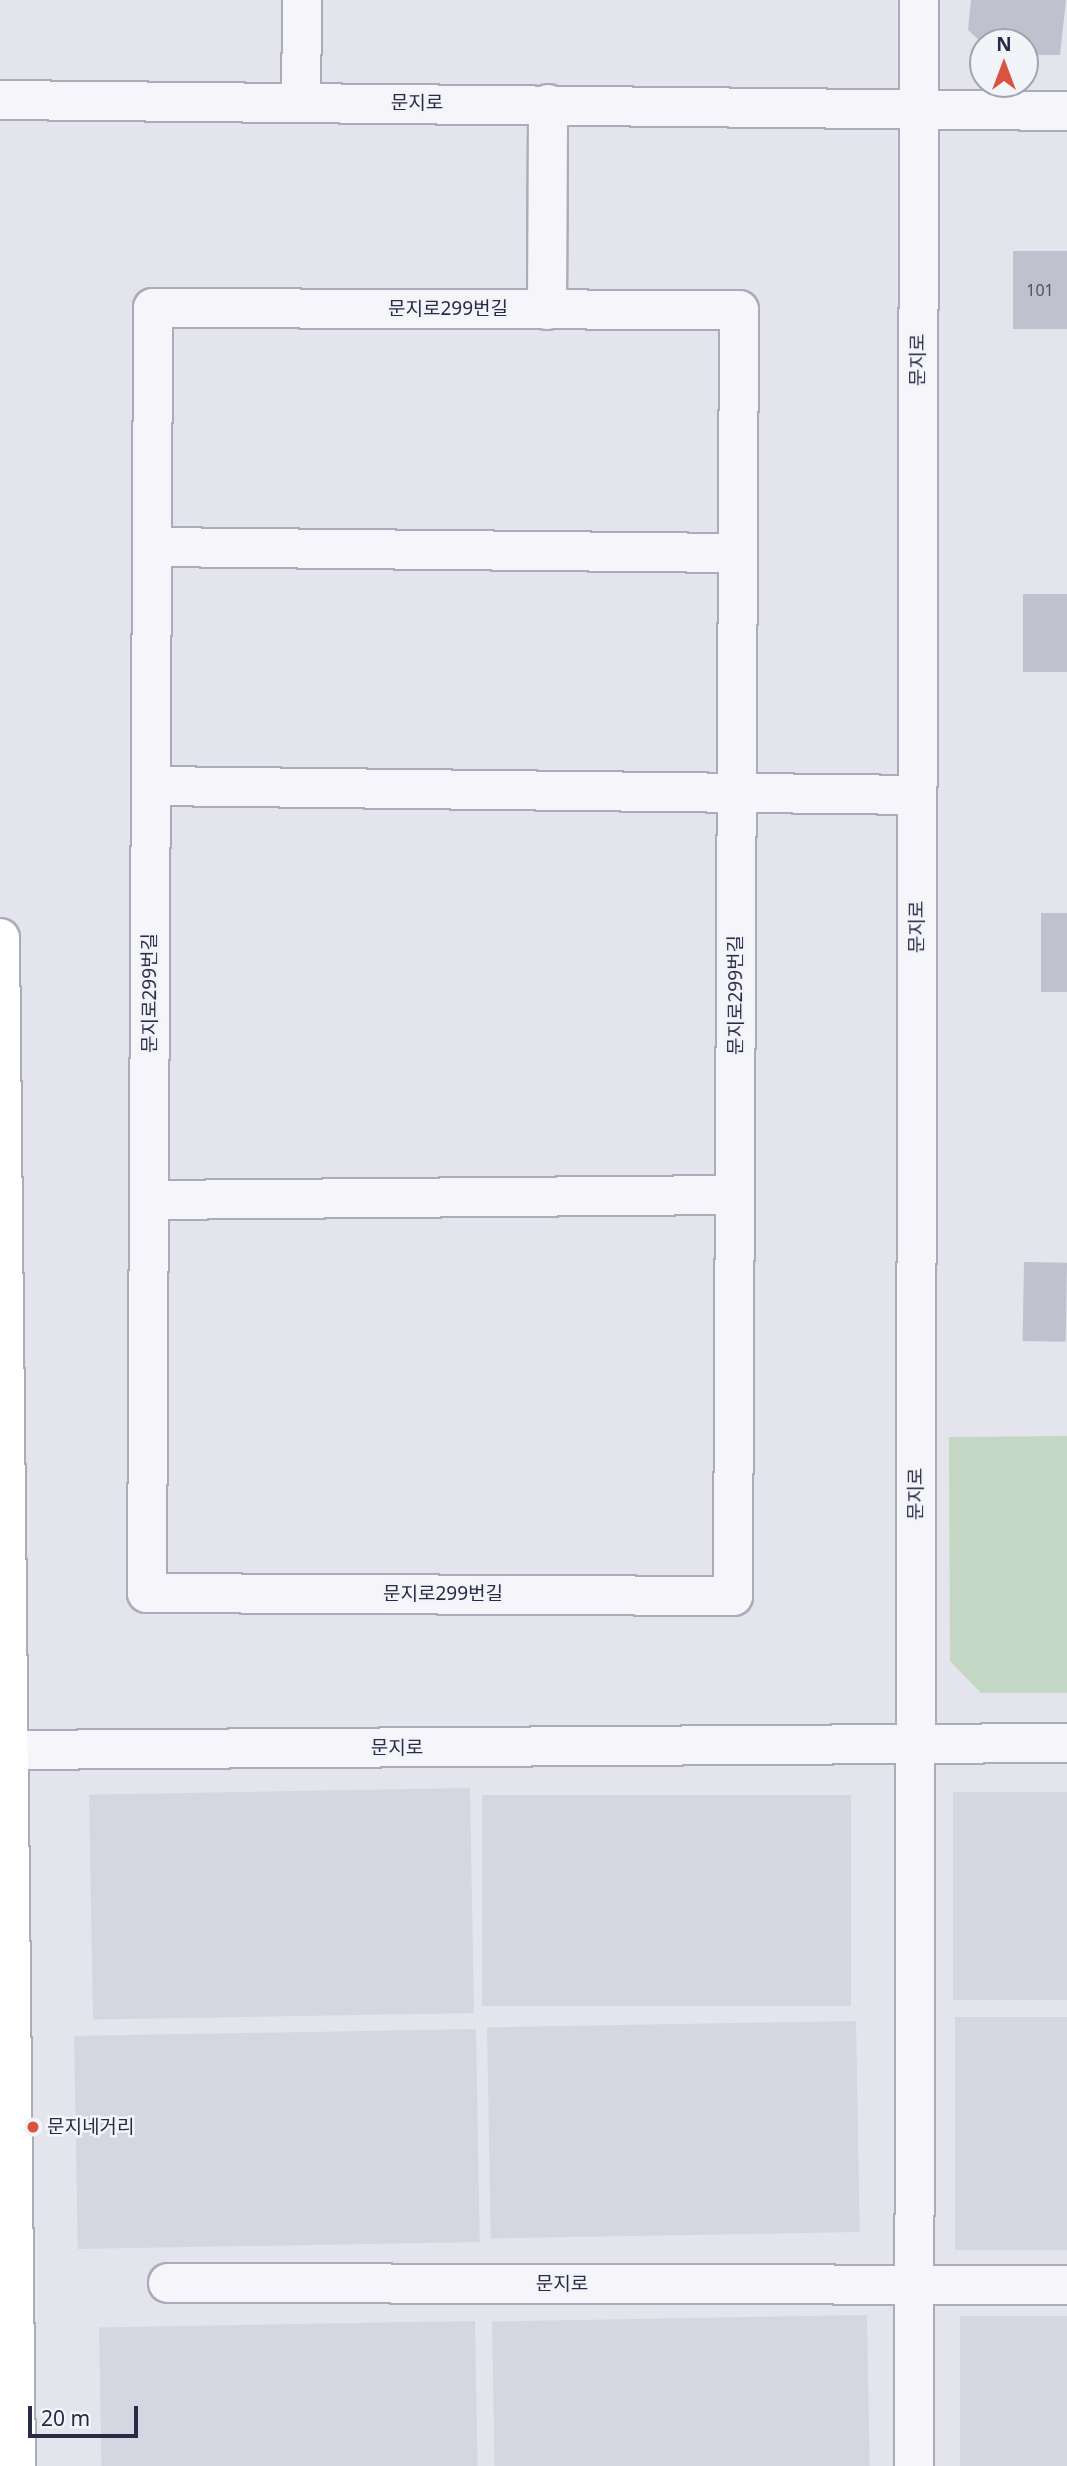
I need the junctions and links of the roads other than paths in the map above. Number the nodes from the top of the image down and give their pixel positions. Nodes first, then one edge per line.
1 (302, 0) edge
2 (919, 0) edge
3 (0, 100) edge
4 (302, 103) junction
5 (548, 104) junction
6 (919, 110) junction
7 (1067, 111) edge
8 (547, 310) junction
9 (152, 547) junction
10 (738, 553) junction
11 (150, 786) junction
12 (737, 794) junction
13 (918, 795) junction
14 (0, 937) edge
15 (735, 1195) junction
16 (149, 1200) junction
17 (1067, 1743) edge
18 (916, 1745) junction
19 (4, 1751) junction
20 (169, 2283) dead end
21 (915, 2285) junction
22 (1067, 2285) edge
23 (16, 2466) edge
24 (914, 2466) edge

1 - 4 street
2 - 6 street, 문지로
3 - 4 street, 문지로
4 - 5 street, 문지로
5 - 6 street, 문지로
5 - 8 street
6 - 7 street, 문지로
6 - 13 street, 문지로
8 - 9 street, 문지로299번길
8 - 10 street, 문지로299번길
9 - 10 street
9 - 11 street, 문지로299번길
10 - 12 street, 문지로299번길
11 - 12 street
11 - 16 street, 문지로299번길
12 - 13 street
12 - 15 street, 문지로299번길
13 - 18 street, 문지로
14 - 19 main road
15 - 16 street
15 - 16 street, 문지로299번길
17 - 18 street, 문지로
18 - 19 street, 문지로
18 - 21 street, 문지로
19 - 23 main road
20 - 21 street, 문지로
21 - 22 street, 문지로
21 - 24 street, 문지로

